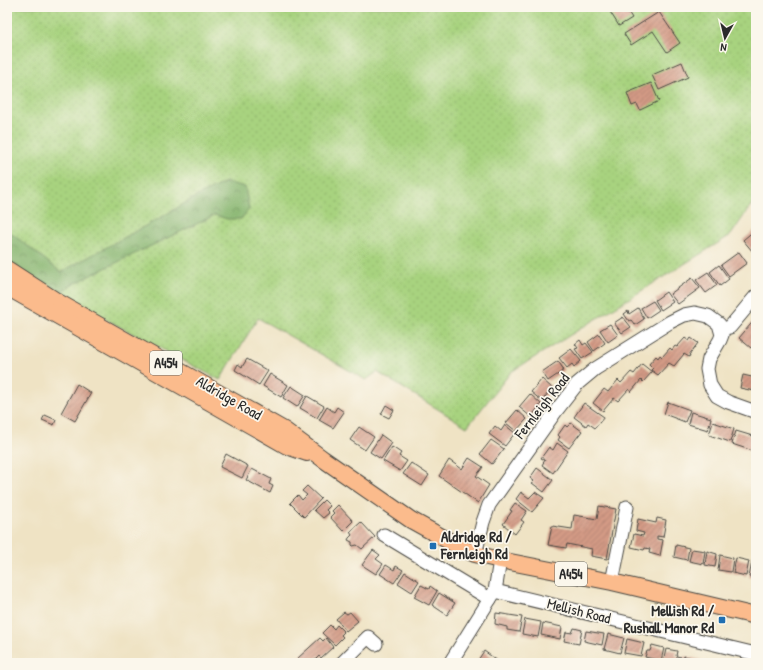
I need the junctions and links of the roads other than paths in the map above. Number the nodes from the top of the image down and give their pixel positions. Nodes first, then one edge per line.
1 (7, 269) edge
2 (7, 287) edge
3 (756, 296) edge
4 (721, 329) junction
5 (756, 412) edge
6 (323, 460) junction
7 (627, 507) dead end
8 (384, 535) dead end
9 (476, 554) junction
10 (500, 560) junction
11 (612, 582) junction
12 (493, 595) junction
13 (756, 616) edge
14 (376, 644) dead end
15 (756, 654) edge
16 (342, 663) edge
17 (450, 663) edge

1 - 6 main road, Aldridge Road / A454
2 - 6 main road, Aldridge Road / A454
3 - 4 street
4 - 5 street
4 - 9 street, Fernleigh Road
6 - 9 main road, Aldridge Road / A454
7 - 11 street
8 - 12 street, Mellish Road
9 - 10 main road, A454
10 - 11 main road, A454
10 - 12 street
11 - 13 main road, A454
12 - 15 street, Mellish Road
12 - 17 street
14 - 16 street

